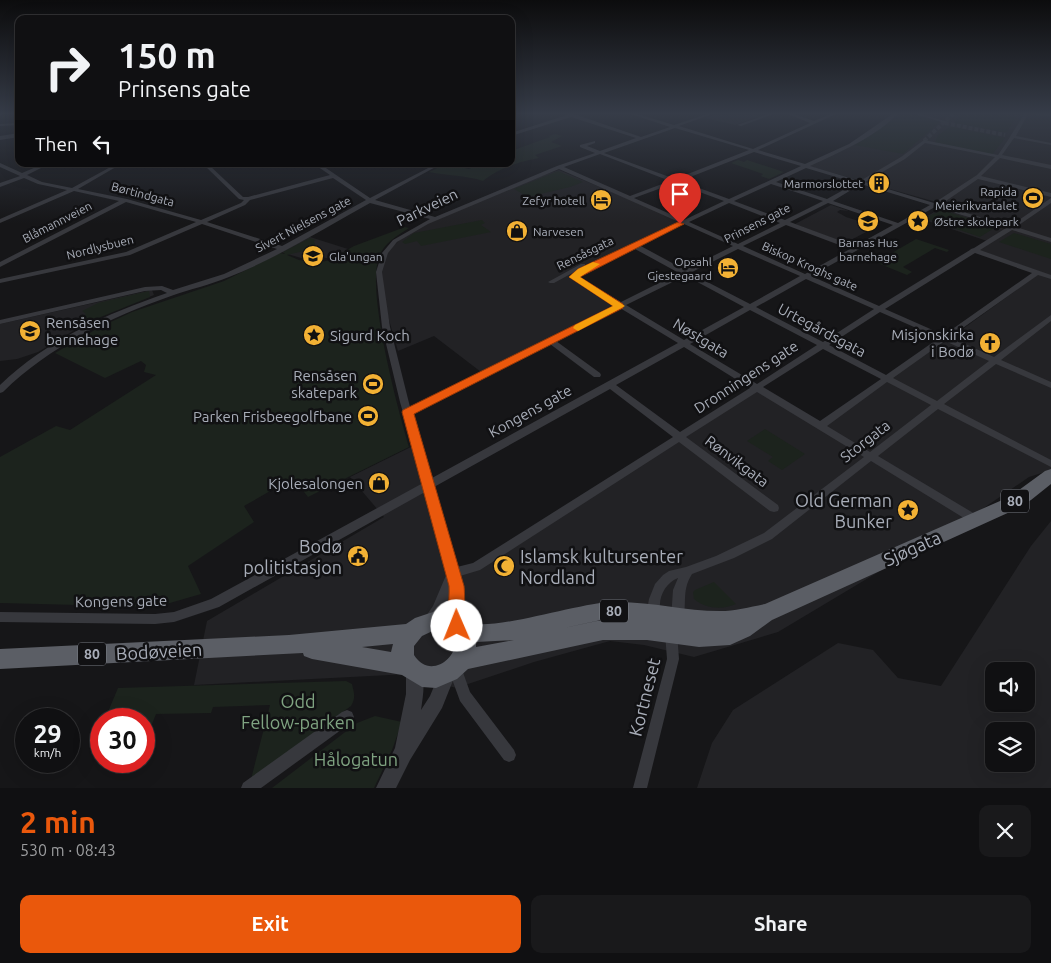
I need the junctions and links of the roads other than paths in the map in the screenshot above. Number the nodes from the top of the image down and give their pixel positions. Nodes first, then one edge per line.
1 (593, 150) edge
2 (606, 150) edge
3 (752, 150) joint
4 (839, 150) edge
5 (914, 150) edge
6 (965, 150) edge
7 (1004, 150) edge
8 (599, 152) junction
9 (999, 157) junction
10 (0, 165) edge
11 (806, 166) junction
12 (41, 167) edge
13 (114, 167) edge
14 (210, 167) edge
15 (321, 167) edge
16 (433, 167) edge
17 (560, 167) junction
18 (1051, 167) edge
19 (23, 176) junction
20 (333, 176) junction
21 (978, 177) junction
22 (675, 181) junction
23 (771, 182) junction
24 (860, 182) junction
25 (0, 185) edge
26 (72, 190) junction
27 (1051, 195) edge
28 (630, 198) junction
29 (248, 199) junction
30 (125, 200) junction
31 (1051, 200) edge
32 (370, 201) junction
33 (730, 201) junction
34 (828, 201) junction
35 (935, 205) junction
36 (435, 219) junction
37 (0, 221) edge
38 (201, 222) junction
39 (684, 222) junction
40 (785, 222) junction
41 (899, 225) junction
42 (1011, 228) junction
43 (1051, 240) edge
44 (635, 246) junction
45 (738, 246) junction
46 (280, 248) junction
47 (856, 249) junction
48 (973, 250) junction
49 (0, 265) edge
50 (1037, 272) junction
51 (685, 273) junction
52 (806, 276) junction
53 (1051, 277) edge
54 (0, 281) edge
55 (552, 282) dead end
56 (173, 293) junction
57 (620, 306) junction
58 (750, 307) junction
59 (880, 309) junction
60 (1051, 317) edge
61 (0, 322) edge
62 (945, 338) junction
63 (552, 341) junction
64 (684, 344) junction
65 (822, 346) junction
66 (995, 360) junction
67 (597, 375) dead end
68 (886, 379) junction
69 (610, 385) junction
70 (1051, 386) edge
71 (756, 387) junction
72 (0, 390) edge
73 (938, 405) junction
74 (408, 412) junction
75 (820, 426) junction
76 (680, 437) junction
77 (872, 457) junction
78 (1051, 464) edge
79 (1051, 475) edge
80 (429, 485) junction
81 (774, 508) dead end
82 (976, 520) junction
83 (688, 571) junction
84 (453, 573) junction
85 (653, 613) junction
86 (0, 617) edge
87 (429, 620) junction
88 (674, 626) junction
89 (460, 629) junction
90 (409, 633) junction
91 (289, 644) junction
92 (0, 659) edge
93 (455, 667) junction
94 (410, 669) junction
95 (347, 717) dead end
96 (403, 754) junction
97 (509, 755) dead end
98 (248, 788) edge
99 (386, 788) edge
100 (640, 788) edge

1 - 8 street
2 - 8 street, Parkveien
3 - 11 street
3 - 22 street
4 - 11 street, Rensåsgata
5 - 24 street, Prinsens gate
6 - 9 street, Prinsens gate
7 - 9 street, Kongens gate
8 - 17 street, Parkveien
8 - 22 street
9 - 18 street
9 - 21 street, Kongens gate
10 - 19 street, Børtindgata
11 - 23 street, Rensåsgata
11 - 24 street
12 - 19 street
13 - 26 street
14 - 29 street
15 - 20 street
16 - 32 street, Sivert Nielsens gate
17 - 28 street, Biskop Kroghs gate
17 - 36 street, Parkveien
19 - 25 street
19 - 26 street, Børtindgata
20 - 29 street, Nordlysbuen
20 - 32 street
21 - 27 street
21 - 35 street, Kongens gate
22 - 28 street
22 - 33 street
23 - 33 street, Rensåsgata
23 - 34 street
24 - 34 street, Prinsens gate
24 - 35 street
26 - 30 street, Børtindgata
26 - 37 street
28 - 39 street, Biskop Kroghs gate
29 - 38 street, Nordlysbuen
30 - 38 street, Børtindgata
30 - 49 street, Blåmannveien
31 - 42 street, Dronningens gate
32 - 36 street
32 - 46 street, Sivert Nielsens gate
33 - 39 street, Rensåsgata
33 - 40 street
34 - 40 street, Prinsens gate
34 - 41 street
35 - 41 street, Kongens gate
35 - 42 street
36 - 74 street, Parkveien
38 - 46 street, Børtindgata
38 - 54 street, Nordlysbuen
39 - 44 street, Rensåsgata
39 - 45 street, Biskop Kroghs gate
40 - 45 street, Prinsens gate
40 - 47 street
41 - 47 street, Kongens gate
42 - 43 street
42 - 48 street, Dronningens gate
44 - 51 street, Urtegårdsgata
44 - 55 street, Rensåsgata
44 - 57 street, Nøstgata
45 - 51 street, Prinsens gate
45 - 52 street, Biskop Kroghs gate
46 - 56 street, Sivert Nielsens gate
47 - 52 street, Kongens gate
48 - 50 street
48 - 59 street, Dronningens gate
50 - 53 street
50 - 62 street
51 - 57 street, Prinsens gate
51 - 58 street, Urtegårdsgata
52 - 58 street, Kongens gate
52 - 59 street, Biskop Kroghs gate
56 - 61 street, Sivert Nielsens gate
56 - 72 street, Sivert Nielsens gate
57 - 63 street, Prinsens gate
57 - 64 street, Nøstgata
58 - 64 street, Kongens gate
58 - 65 street, Urtegårdsgata
59 - 62 street, Biskop Kroghs gate
59 - 65 street, Dronningens gate
60 - 66 street, Storgata
62 - 66 street, Biskop Kroghs gate
62 - 68 street
63 - 67 street
63 - 74 street, Prinsens gate
64 - 69 street, Kongens gate
64 - 71 street, Nøstgata
65 - 68 street, Urtegårdsgata
65 - 71 street, Dronningens gate
66 - 70 street, Biskop Kroghs gate
66 - 73 street, Storgata
68 - 73 street, Urtegårdsgata
68 - 75 street
69 - 76 street, Rønvikgata
69 - 80 street, Kongens gate
71 - 75 street, Nøstgata
71 - 76 street, Dronningens gate
73 - 77 street, Storgata
73 - 78 street, Urtegårdsgata
74 - 80 street, Parkveien
75 - 77 street, Nøstgata
76 - 81 street, Rønvikgata
76 - 84 street, Dronningens gate
77 - 82 street, Nøstgata
77 - 83 street, Storgata
79 - 82 highway, Sjøgata / 80
80 - 84 street, Parkveien
80 - 86 street, Kongens gate
82 - 88 highway, Sjøgata / 80
83 - 85 street
83 - 88 street, Kortneset
84 - 87 street
84 - 89 street, Parkveien
85 - 88 highway, Sjøgata / 80
85 - 89 highway, Sjøgata / 80
87 - 89 highway, 80
87 - 90 highway, 80
88 - 93 highway, Sjøgata / 80
88 - 100 street, Kortneset
89 - 93 highway
90 - 91 highway, Bodøveien / 80
90 - 94 highway
91 - 92 highway, Bodøveien / 80
91 - 94 highway, Bodøveien / 80
93 - 94 highway, 80
93 - 96 street
93 - 97 street
94 - 96 street
95 - 98 street
96 - 99 street

